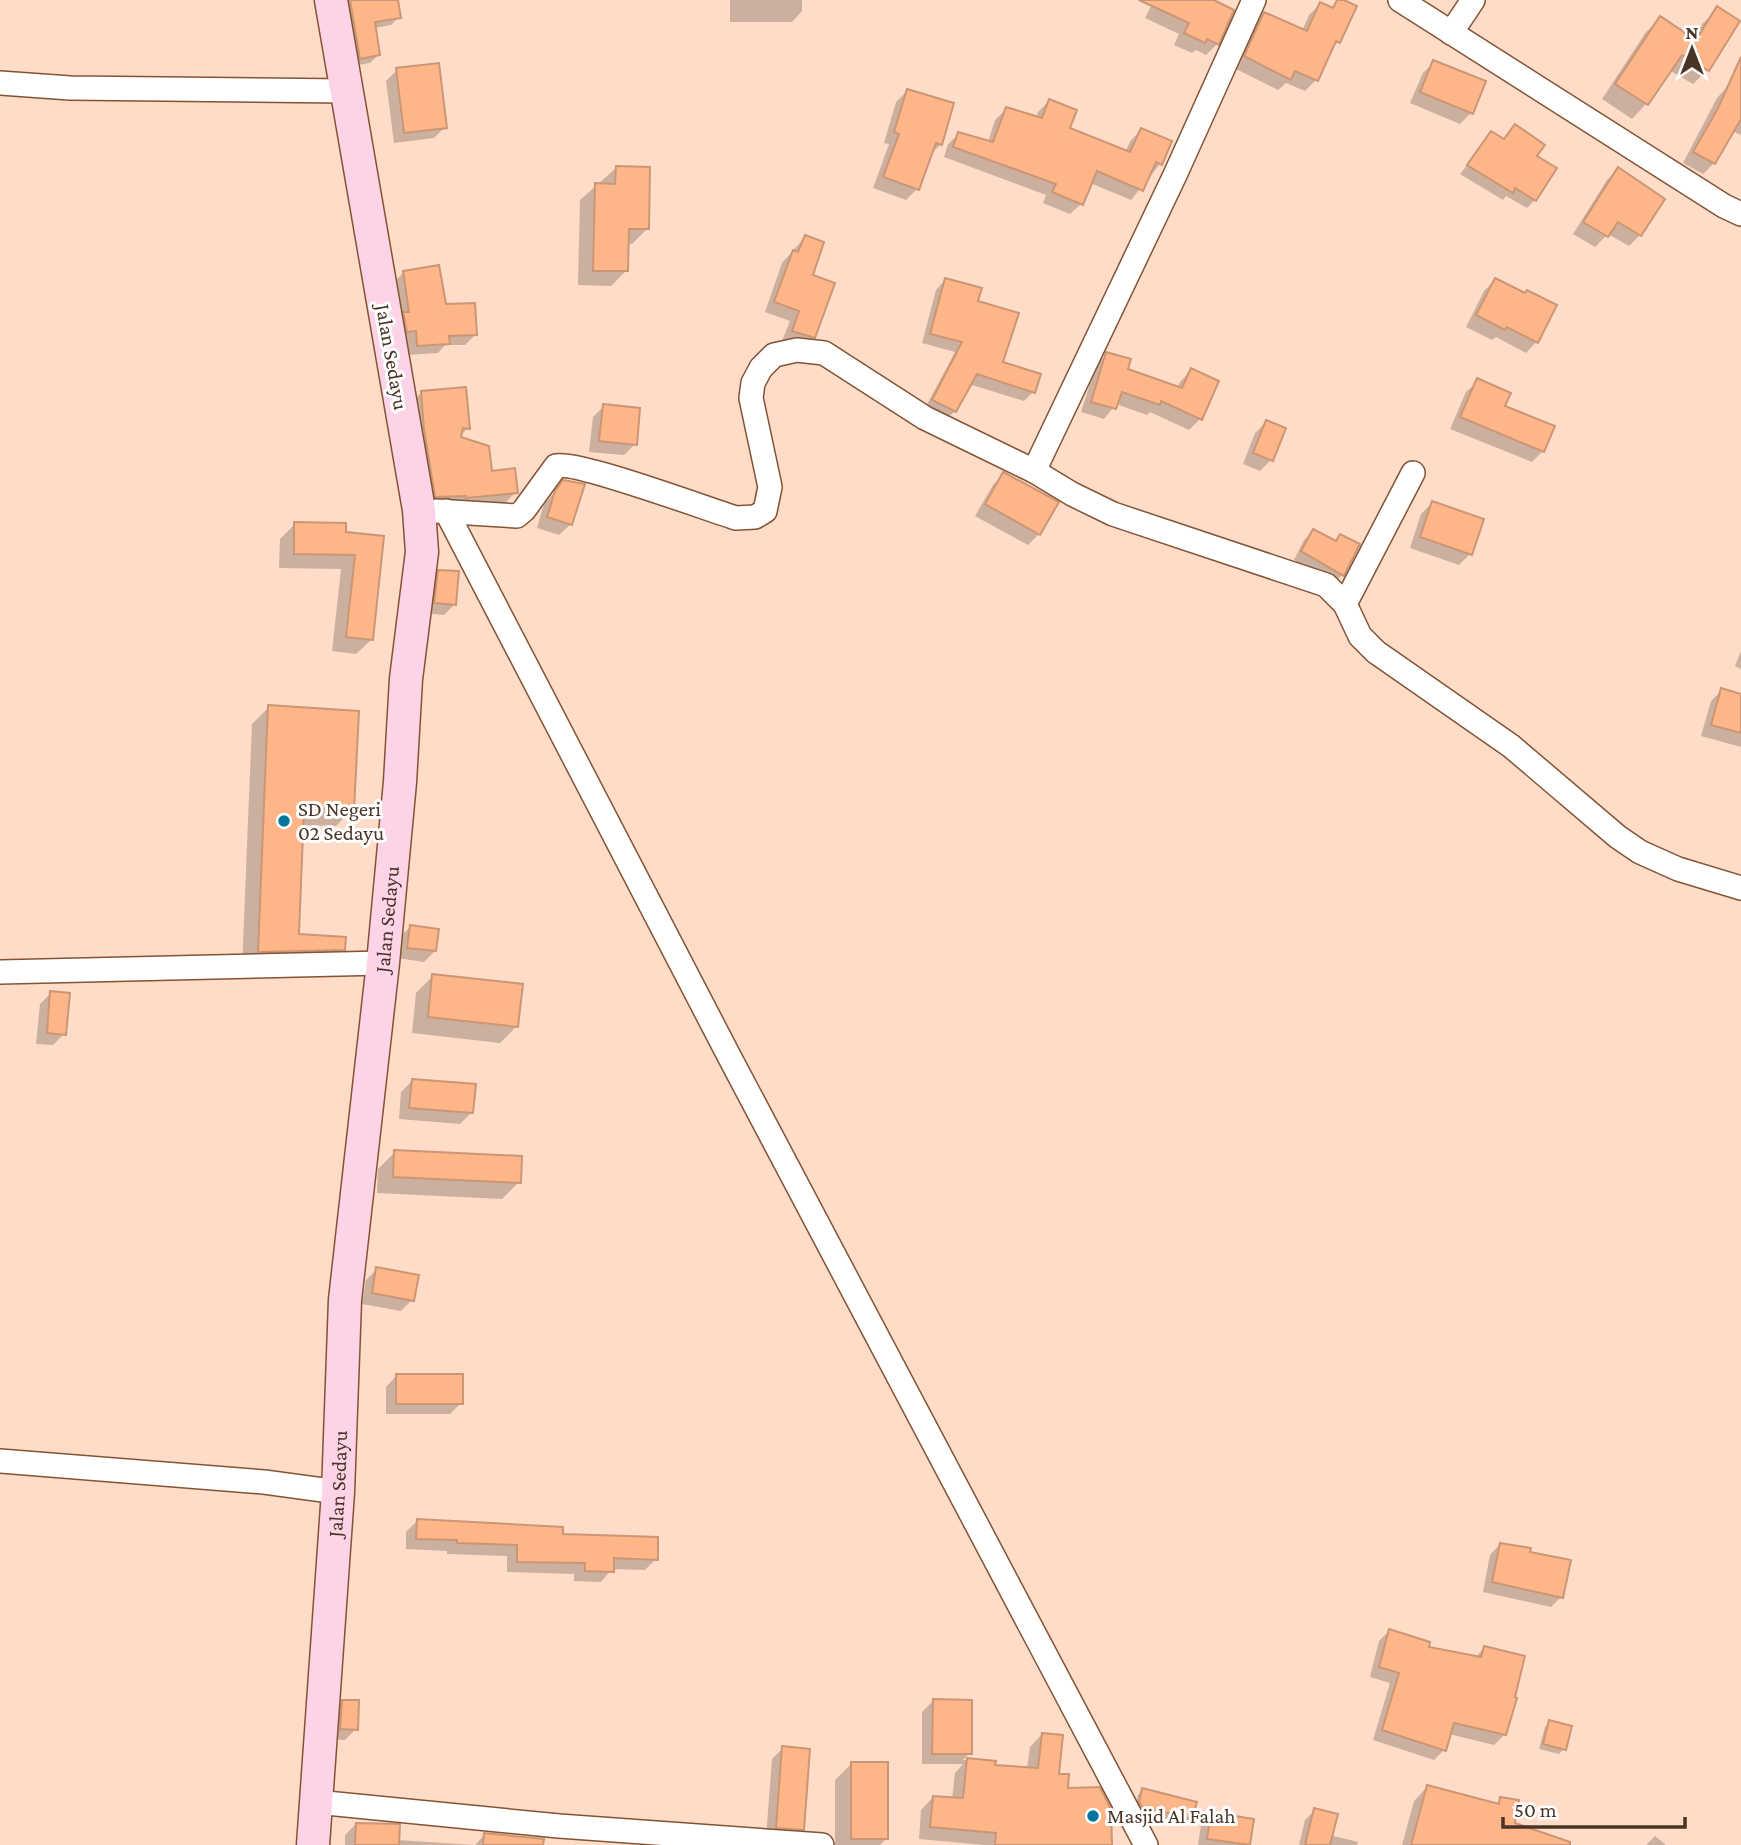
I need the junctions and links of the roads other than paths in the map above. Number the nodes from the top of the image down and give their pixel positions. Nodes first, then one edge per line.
1 (331, 0) edge
2 (1254, 0) edge
3 (1400, 0) edge
4 (1473, 0) edge
5 (1451, 33) junction
6 (0, 83) edge
7 (346, 91) junction
8 (1741, 214) edge
9 (1034, 471) junction
10 (1413, 473) dead end
11 (432, 511) junction
12 (1345, 604) junction
13 (1741, 888) edge
14 (383, 963) junction
15 (0, 972) edge
16 (0, 1461) edge
17 (338, 1493) junction
18 (316, 1802) junction
19 (558, 1836) edge
20 (313, 1845) edge
21 (822, 1845) edge
22 (1146, 1845) edge

1 - 7 street, Jalan Sedayu
2 - 9 street
3 - 5 street
4 - 5 street
5 - 8 street
6 - 7 street
7 - 11 street, Jalan Sedayu
9 - 11 street
9 - 12 street
10 - 12 street
11 - 14 street, Jalan Sedayu
11 - 22 street
12 - 13 street
14 - 15 street
14 - 17 street, Jalan Sedayu
16 - 17 street
17 - 18 street, Jalan Sedayu
18 - 19 street
18 - 20 street, Jalan Sedayu
19 - 21 street

